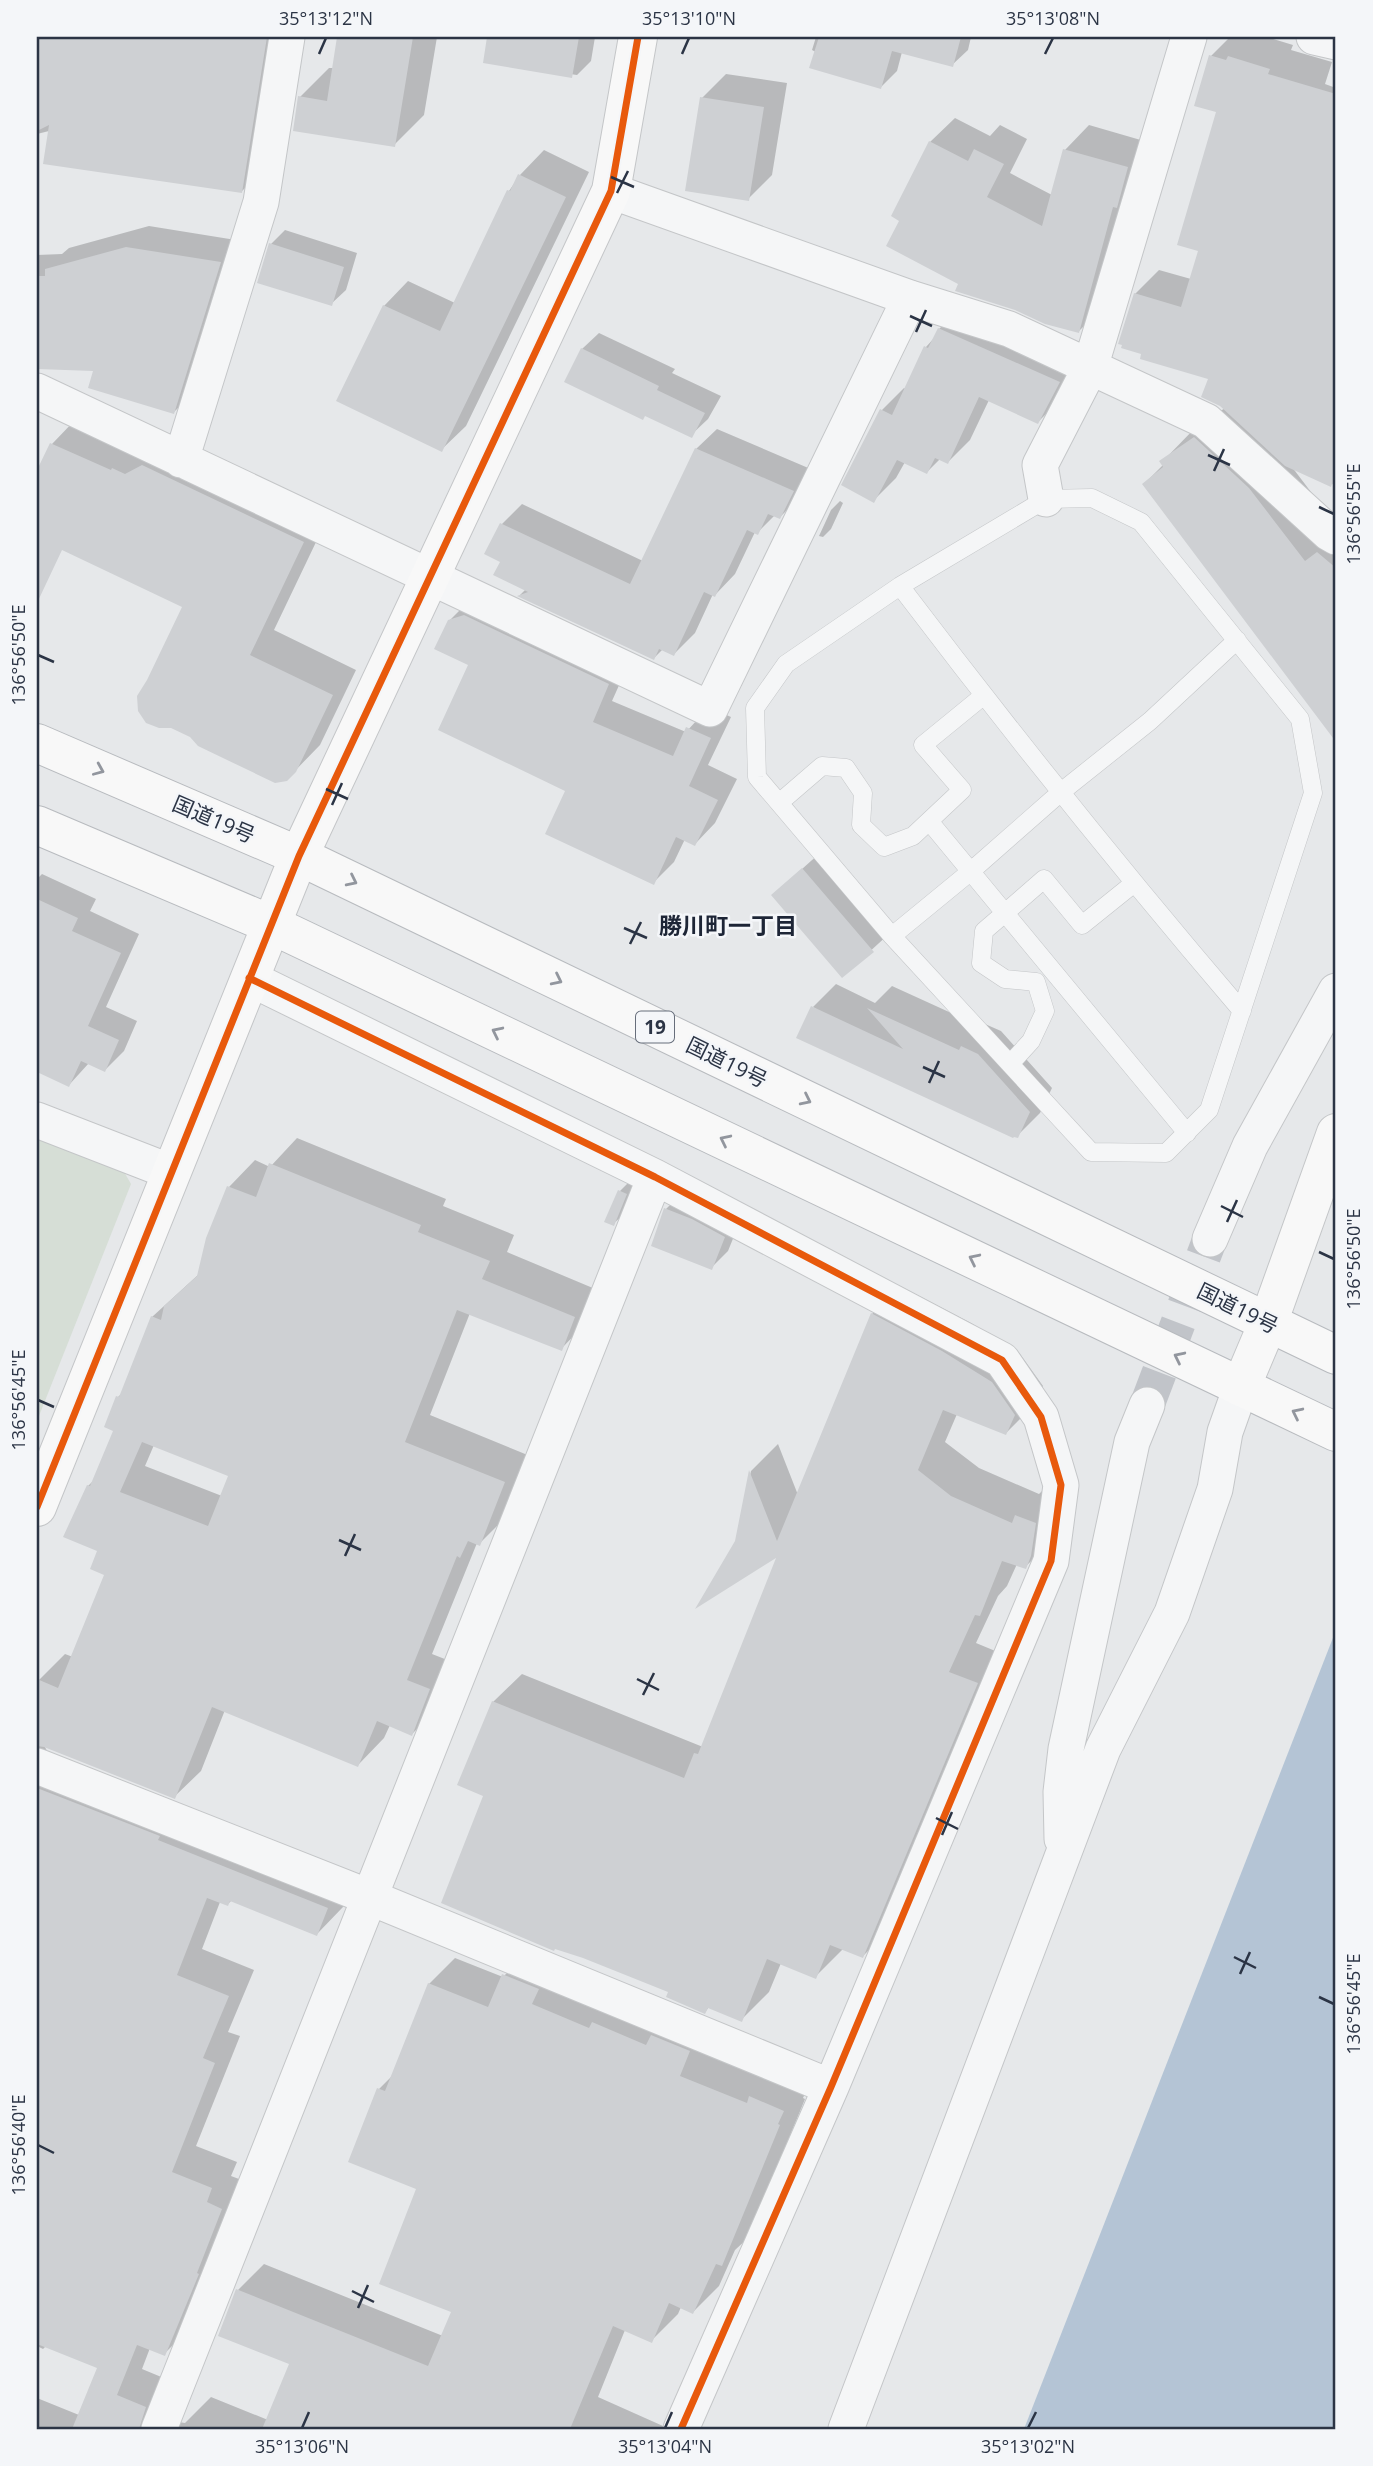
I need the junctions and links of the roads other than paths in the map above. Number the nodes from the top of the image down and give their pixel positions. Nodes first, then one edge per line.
1 (287, 37) edge
2 (638, 37) edge
3 (1189, 37) edge
4 (1314, 37) edge
5 (1336, 42) edge
6 (611, 191) junction
7 (910, 298) junction
8 (1090, 368) junction
9 (37, 391) edge
10 (181, 460) junction
11 (1046, 499) junction
12 (1336, 537) edge
13 (428, 578) junction
14 (900, 586) junction
15 (1237, 640) junction
16 (983, 696) junction
17 (37, 743) edge
18 (1061, 792) junction
19 (779, 803) junction
20 (929, 821) junction
21 (37, 825) edge
22 (299, 856) junction
23 (970, 872) junction
24 (1133, 884) junction
25 (1005, 913) junction
26 (271, 923) junction
27 (892, 936) junction
28 (249, 978) junction
29 (1336, 991) edge
30 (1242, 1011) junction
31 (1010, 1064) junction
32 (37, 1120) edge
33 (1187, 1133) junction
34 (1336, 1133) edge
35 (171, 1172) junction
36 (654, 1177) junction
37 (1210, 1239) tunnel mouth
38 (1279, 1328) junction
39 (1336, 1355) edge
40 (1250, 1391) junction
41 (1147, 1405) tunnel mouth
42 (1336, 1432) edge
43 (37, 1507) edge
44 (37, 1766) edge
45 (1062, 1856) junction
46 (369, 1897) junction
47 (831, 2087) junction
48 (159, 2429) edge
49 (681, 2429) edge
50 (846, 2429) edge

1 - 10 street
2 - 6 main road
3 - 8 street
4 - 5 street
6 - 7 street
6 - 13 main road
7 - 8 street
7 - 13 street
8 - 11 street
8 - 12 street
9 - 10 street
10 - 13 street
11 - 14 lane
11 - 15 lane
13 - 22 main road
14 - 16 lane
14 - 19 lane
15 - 18 lane
15 - 30 lane
16 - 18 lane
16 - 20 lane
17 -> 22 main road, 国道19号 / 19
18 - 23 lane
18 - 24 lane
19 - 20 lane
19 - 27 lane
20 - 23 lane
21 - 26 main road
22 - 26 main road
22 -> 38 main road, 国道19号 / 19
23 - 25 lane
23 - 27 lane
24 - 25 lane
24 - 30 lane
25 - 31 lane
25 - 33 lane
26 - 28 main road
40 -> 26 main road
27 - 31 lane
28 - 35 main road
28 - 36 street
29 - 37 street
30 - 33 lane
31 - 33 lane
32 - 35 street
34 - 38 main road
35 - 43 main road
36 - 46 street
36 - 47 street
38 - 39 main road, 国道19号 / 19
38 - 40 main road
42 -> 40 main road
40 - 45 street
41 - 45 street
44 - 46 street
45 - 50 street
46 - 47 street
46 - 48 street
47 - 49 street

